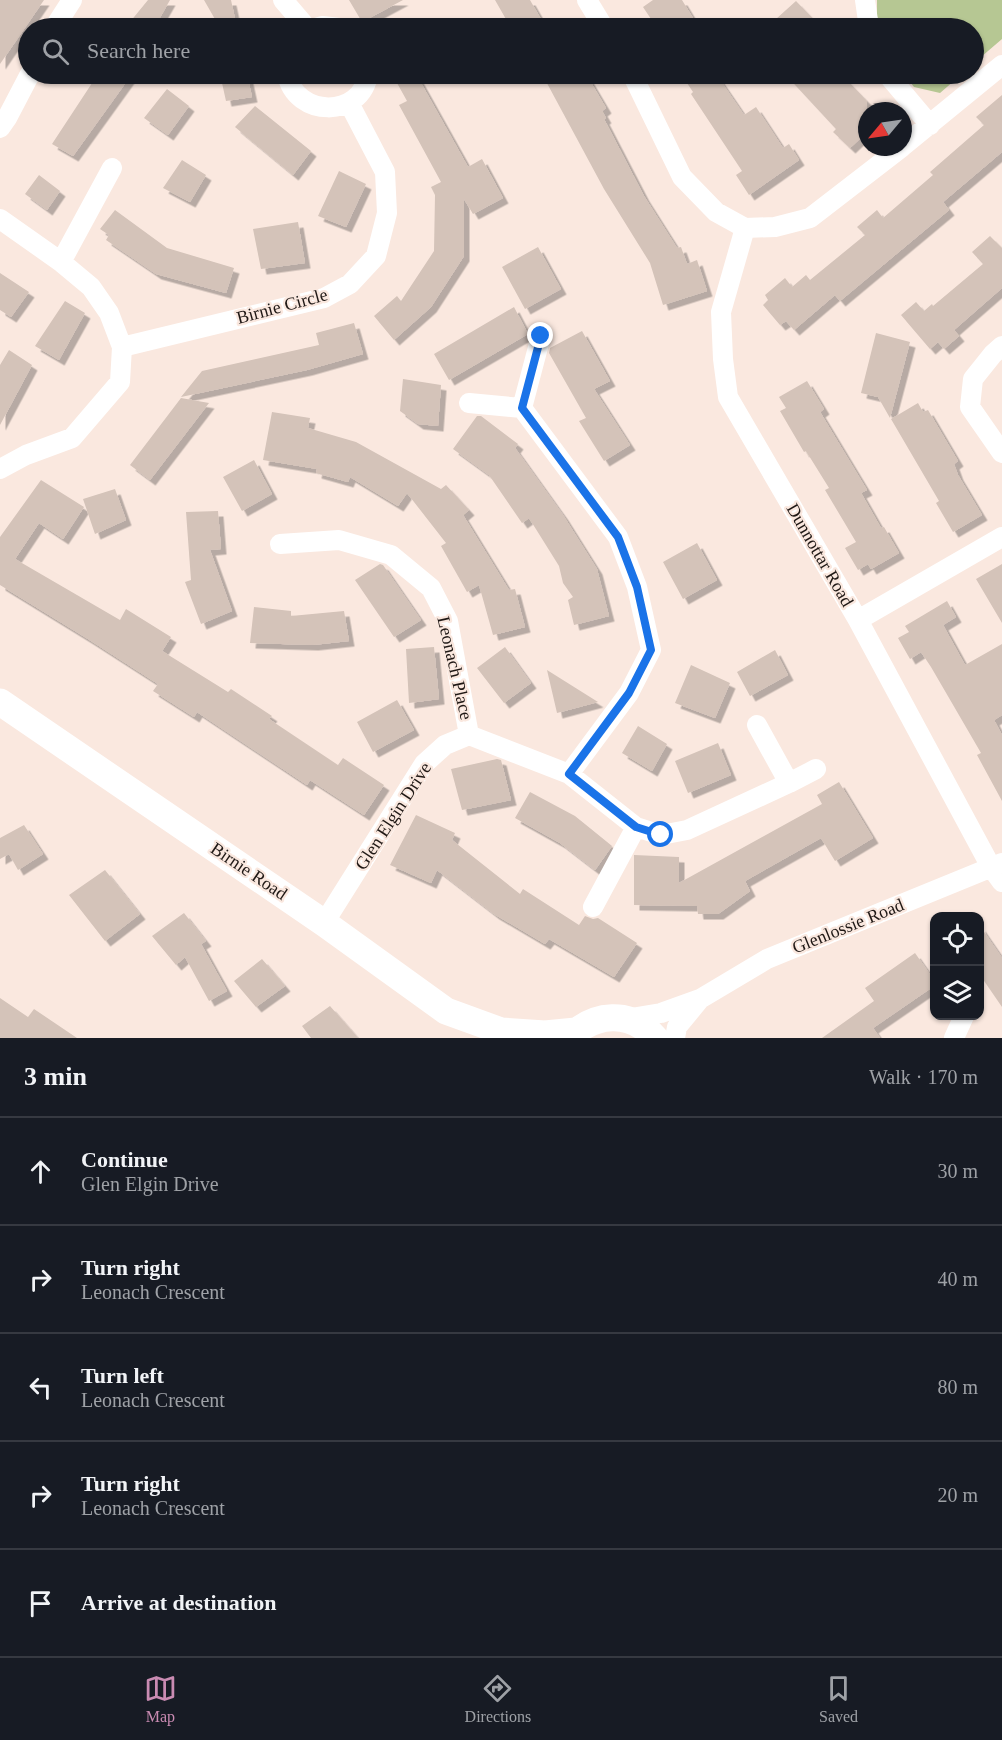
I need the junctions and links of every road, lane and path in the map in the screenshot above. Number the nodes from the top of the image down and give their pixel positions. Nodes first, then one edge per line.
1 (283, 0) edge
2 (587, 0) edge
3 (865, 0) edge
4 (68, 2) edge
5 (59, 18) edge
6 (299, 18) edge
7 (598, 18) edge
8 (868, 18) edge
9 (1002, 65) edge
10 (984, 80) edge
11 (25, 84) edge
12 (291, 84) edge
13 (364, 84) edge
14 (637, 84) edge
15 (895, 84) edge
16 (979, 84) edge
17 (349, 103) junction
18 (930, 125) junction
19 (0, 128) edge
20 (912, 139) edge
21 (890, 156) edge
22 (112, 168) dead end
23 (0, 219) edge
24 (745, 228) junction
25 (61, 262) junction
26 (541, 336) dead end
27 (1002, 346) edge
28 (122, 347) junction
29 (470, 403) dead end
30 (522, 408) junction
31 (1002, 453) edge
32 (0, 470) edge
33 (1002, 537) edge
34 (280, 544) dead end
35 (858, 620) junction
36 (0, 702) edge
37 (757, 725) dead end
38 (470, 735) junction
39 (816, 768) dead end
40 (569, 774) junction
41 (789, 783) junction
42 (636, 827) junction
43 (998, 871) edge
44 (593, 907) dead end
45 (324, 923) junction
46 (700, 999) junction
47 (625, 1019) junction
48 (962, 1020) edge
49 (506, 1035) edge
50 (572, 1035) edge
51 (655, 1038) edge
52 (675, 1038) edge
53 (954, 1038) edge

1 - 6 street
2 - 7 street
3 - 8 street
4 - 5 street
9 - 10 street
11 - 19 street
12 - 17 street
13 - 17 street
14 - 24 street
15 - 18 street
16 - 18 street
17 - 28 street, Birnie Circle
18 - 20 street
21 - 24 street
22 - 25 street
23 - 25 street
24 - 35 street, Dunnottar Road
25 - 28 street
26 - 30 street
27 - 31 street
28 - 32 street
29 - 30 street
30 - 40 street
33 - 35 street
34 - 38 street, Leonach Place
35 - 43 street, Dunnottar Road
36 - 45 street, Birnie Road
37 - 41 street
38 - 40 street
38 - 45 street, Glen Elgin Drive
39 - 41 street
40 - 42 street
41 - 42 street
42 - 44 street
43 - 46 street, Glenlossie Road
45 - 49 street, Birnie Road
46 - 47 street, Glenlossie Road
46 - 52 street, Glenlossie Road
47 - 50 street, Birnie Road
47 - 51 street
48 - 53 street
49 - 50 street, Birnie Road

